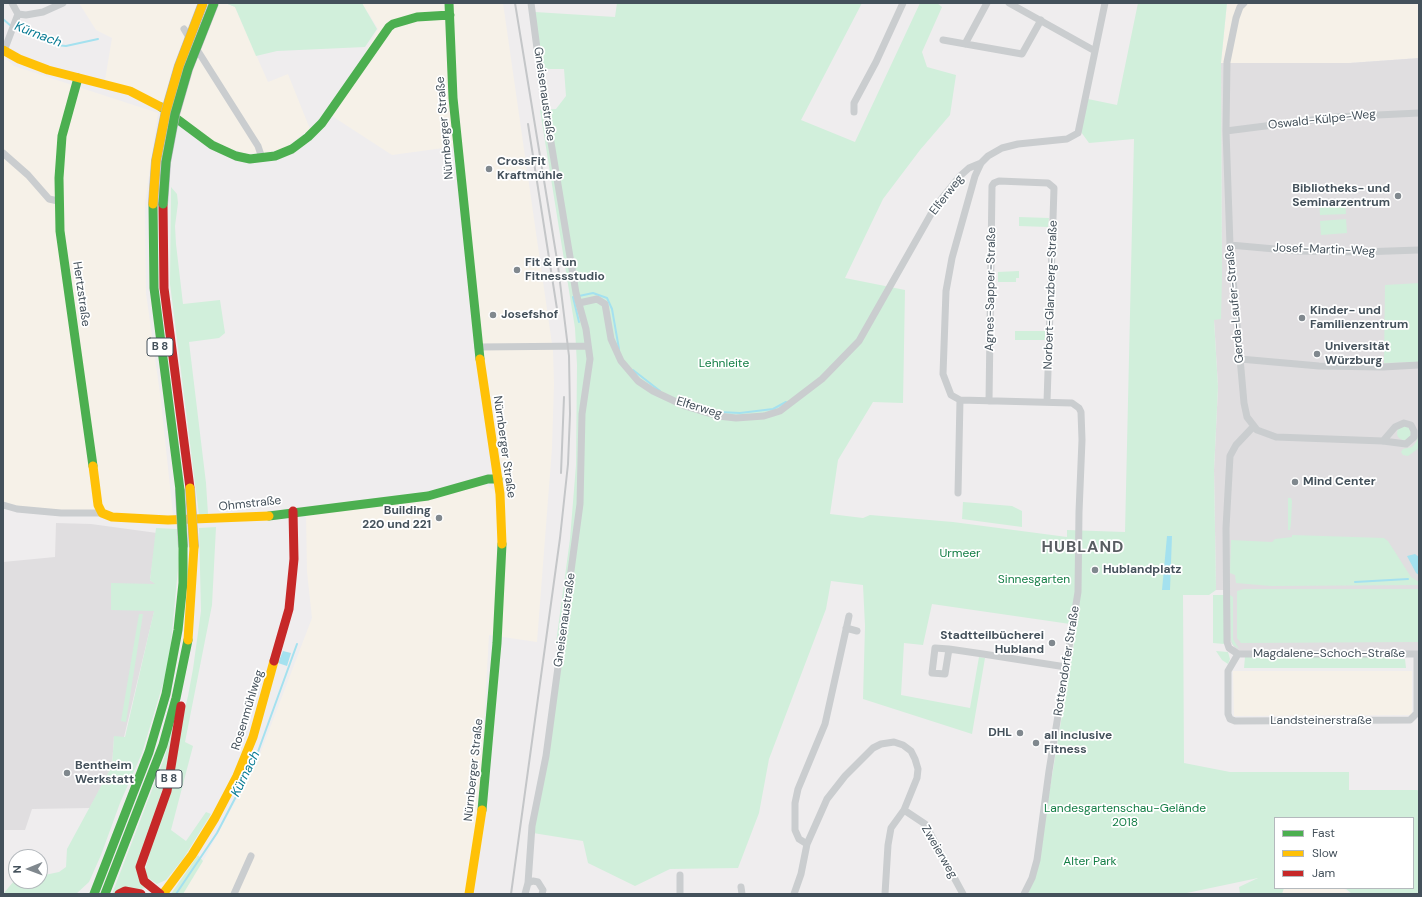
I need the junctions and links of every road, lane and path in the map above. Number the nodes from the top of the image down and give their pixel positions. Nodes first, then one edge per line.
1 (12, 3) edge
2 (63, 3) edge
3 (203, 3) edge
4 (214, 3) edge
5 (449, 3) edge
6 (530, 3) edge
7 (903, 3) edge
8 (987, 3) edge
9 (1009, 3) edge
10 (1105, 3) edge
11 (1244, 3) edge
12 (18, 14) junction
13 (450, 15) junction
14 (1041, 20) junction
15 (184, 29) dead end
16 (943, 40) dead end
17 (965, 44) junction
18 (4, 50) edge
19 (1095, 52) junction
20 (78, 78) junction
21 (854, 112) dead end
22 (1419, 113) edge
23 (1226, 132) junction
24 (3, 153) edge
25 (262, 158) junction
26 (981, 163) junction
27 (1054, 188) joint
28 (58, 201) junction
29 (1230, 245) junction
30 (1419, 250) edge
31 (579, 303) junction
32 (588, 346) junction
33 (478, 347) junction
34 (1240, 359) junction
35 (1419, 365) edge
36 (960, 400) junction
37 (989, 400) junction
38 (1047, 402) junction
39 (1253, 427) junction
40 (1382, 441) dead end
41 (498, 479) junction
42 (958, 494) dead end
43 (3, 505) edge
44 (293, 512) junction
45 (102, 513) junction
46 (849, 616) dead end
47 (846, 628) junction
48 (857, 631) dead end
49 (949, 649) dead end
50 (1238, 654) junction
51 (1418, 654) edge
52 (184, 661) junction
53 (1066, 667) junction
54 (904, 810) junction
55 (807, 844) junction
56 (251, 856) dead end
57 (104, 868) junction
58 (680, 875) dead end
59 (528, 883) junction
60 (83, 894) edge
61 (94, 894) edge
62 (105, 894) edge
63 (119, 894) edge
64 (141, 894) edge
65 (160, 894) edge
66 (163, 894) edge
67 (234, 894) edge
68 (469, 894) edge
69 (525, 894) edge
70 (542, 894) edge
71 (680, 894) edge
72 (794, 894) edge
73 (885, 894) edge
74 (963, 894) edge
75 (1024, 894) edge

1 - 12 street
2 - 12 street
3 - 57 main road, B 8, bridge
4 - 52 main road, B 8, bridge
5 - 13 main road, Nürnberger Straße
6 - 31 street, Gneisenaustraße
7 - 21 street
8 - 17 street
9 - 14 street
10 - 19 street
11 - 23 street, Gerda-Laufer-Straße
12 - 18 street
13 - 25 main road
13 - 33 main road, Nürnberger Straße
14 - 17 street
14 - 19 street
15 - 25 street
16 - 17 street
18 - 20 main road
19 - 26 street
20 - 25 main road
20 - 28 main road, Hertzstraße
22 - 23 street, Oswald-Külpe-Weg
23 - 29 street, Gerda-Laufer-Straße
24 - 28 street
26 - 31 street, Elferweg
26 - 36 street
27 - 37 street, Agnes-Sapper-Straße
27 - 38 street, Norbert-Glanzberg-Straße
28 - 45 main road, Hertzstraße
29 - 30 street, Josef-Martin-Weg
29 - 34 street, Gerda-Laufer-Straße
31 - 32 street
32 - 33 street
32 - 59 street, Gneisenaustraße
33 - 41 main road, Nürnberger Straße
34 - 35 street
34 - 39 street, Gerda-Laufer-Straße
36 - 37 street
36 - 42 street
37 - 38 street
38 - 53 street, Rottendorfer Straße
39 - 40 street
39 - 50 street
41 - 44 main road, Ohmstraße
41 - 68 main road, Nürnberger Straße
43 - 45 street, Ohmstraße
44 - 45 main road, Ohmstraße
44 - 66 main road, Rosenmühlweg
46 - 47 street
47 - 48 street
47 - 55 street
49 - 53 street
50 - 51 street, Magdalene-Schoch-Straße
50 - 51 street, Landsteinerstraße
52 - 62 main road, B 8
52 - 65 main road, B 8
53 - 75 street, Rottendorfer Straße
54 - 55 street
54 - 73 street
54 - 74 street, Zweierweg
55 - 72 street
56 - 67 street
57 - 60 main road, B 8
57 - 61 main road, B 8
58 - 71 street
59 - 69 street, Gneisenaustraße
59 - 70 street
63 - 64 main road

